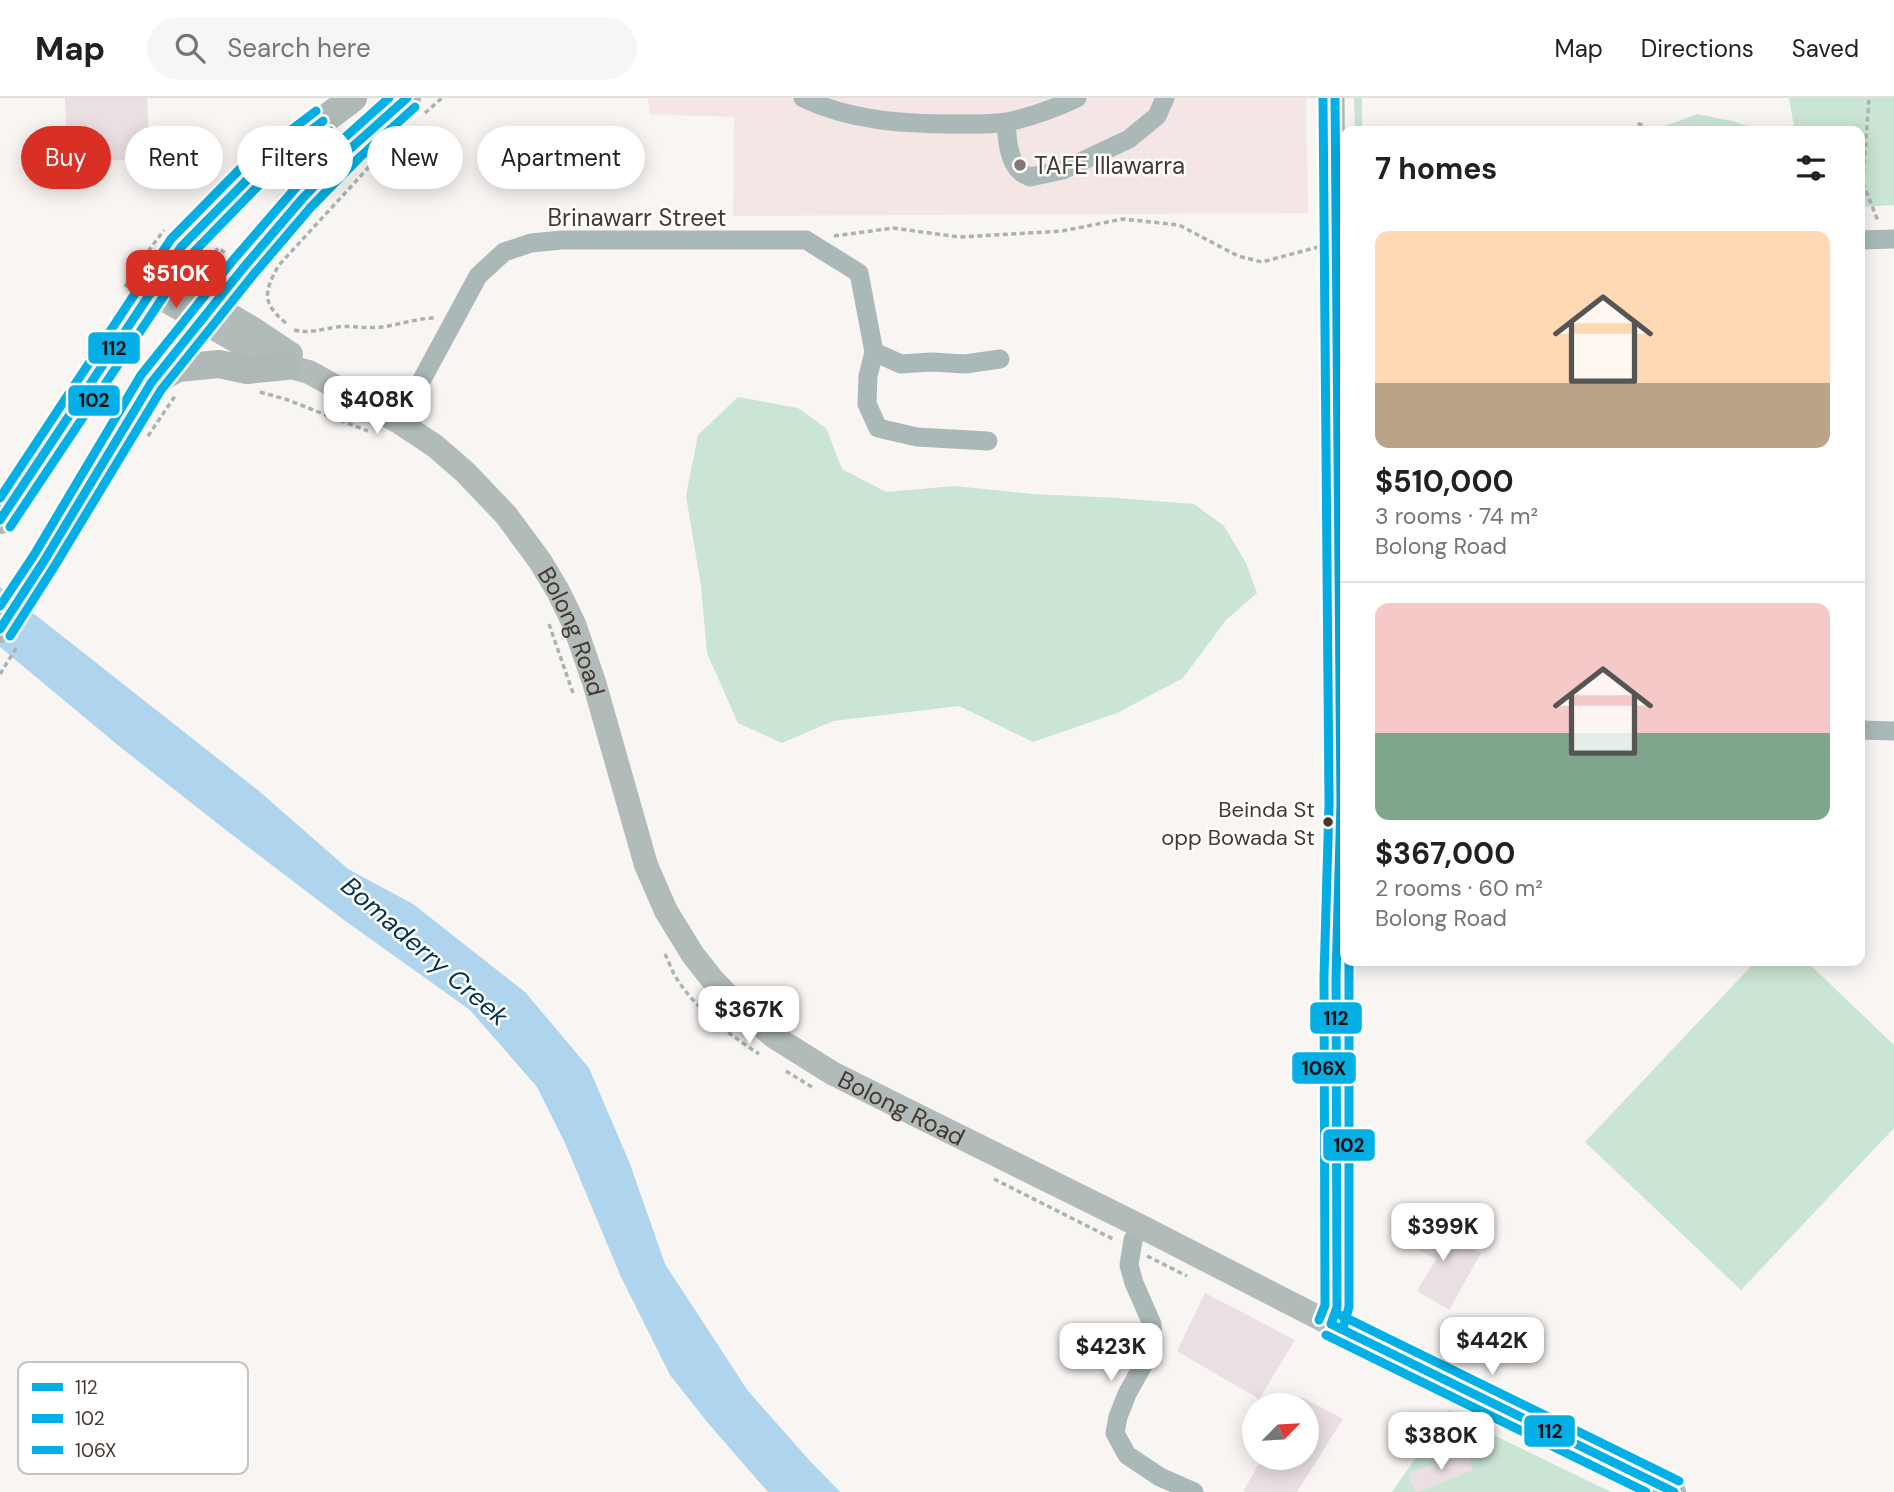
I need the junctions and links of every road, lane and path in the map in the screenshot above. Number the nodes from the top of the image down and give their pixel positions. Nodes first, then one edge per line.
1 (353, 98) edge
2 (442, 98) edge
3 (803, 98) edge
4 (1077, 98) edge
5 (1165, 98) edge
6 (1335, 98) edge
7 (1869, 98) edge
8 (414, 107) edge
9 (1006, 122) junction
10 (1865, 153) edge
11 (367, 168) edge
12 (1865, 186) edge
13 (1340, 218) edge
14 (1887, 239) edge
15 (171, 240) junction
16 (806, 240) junction
17 (1865, 240) edge
18 (1340, 242) edge
19 (244, 267) junction
20 (157, 284) junction
21 (208, 314) junction
22 (455, 320) junction
23 (874, 352) junction
24 (1000, 359) dead end
25 (297, 369) junction
26 (151, 383) junction
27 (181, 391) dead end
28 (256, 391) dead end
29 (399, 422) junction
30 (377, 434) dead end
31 (148, 436) dead end
32 (988, 441) dead end
33 (0, 520) edge
34 (546, 617) dead end
35 (0, 629) edge
36 (576, 701) dead end
37 (1865, 730) edge
38 (1894, 731) edge
39 (1340, 878) edge
40 (664, 950) dead end
41 (762, 1056) dead end
42 (786, 1071) dead end
43 (818, 1091) dead end
44 (985, 1175) dead end
45 (1136, 1237) junction
46 (1192, 1279) dead end
47 (1331, 1324) junction
48 (1194, 1492) edge
49 (1674, 1492) edge

1 - 15 highway
2 - 8 path
3 - 9 street
4 - 9 street
5 - 9 street
6 - 13 street
7 - 10 path
8 - 19 highway
11 - 22 path
12 - 14 path
14 - 17 street
15 - 19 path
15 - 20 highway
16 - 18 path
16 - 22 street, Brinawarr Street
16 - 23 street
19 - 21 highway
20 - 21 main road, Bolong Road
20 - 33 highway
21 - 25 main road, Bolong Road
21 - 26 highway
22 - 29 street, Brinawarr Street
23 - 24 street
23 - 32 street
25 - 26 highway
25 - 29 main road, Bolong Road
26 - 35 highway
27 - 31 path
28 - 30 path
29 - 45 main road, Bolong Road
34 - 36 path
37 - 38 street
39 - 47 street
40 - 41 path
42 - 43 path
44 - 45 path
45 - 46 path
45 - 47 main road, Bolong Road
45 - 48 street
47 - 49 main road, Bolong Road

